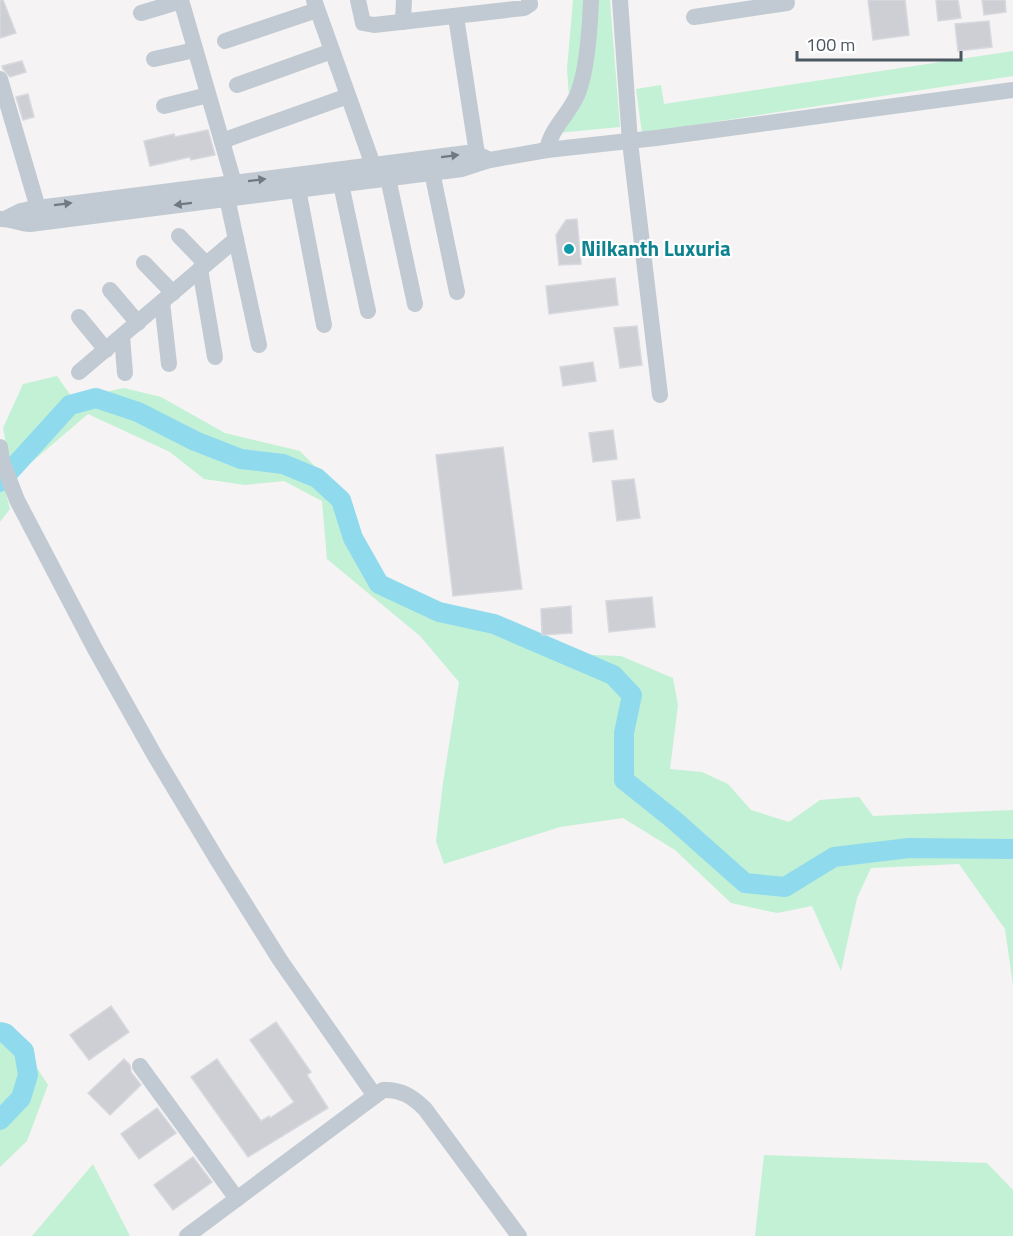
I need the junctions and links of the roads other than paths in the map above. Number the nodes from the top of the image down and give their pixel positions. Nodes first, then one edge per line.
1 (358, 0) edge
2 (404, 0) edge
3 (529, 0) edge
4 (591, 0) edge
5 (620, 0) edge
6 (181, 1) edge
7 (762, 3) edge
8 (787, 3) dead end
9 (316, 5) edge
10 (700, 7) edge
11 (141, 13) dead end
12 (456, 16) junction
13 (403, 22) junction
14 (225, 40) dead end
15 (195, 50) junction
16 (332, 51) junction
17 (154, 59) dead end
18 (0, 80) edge
19 (237, 85) dead end
20 (1013, 90) edge
21 (208, 95) junction
22 (348, 96) junction
23 (164, 106) dead end
24 (222, 141) junction
25 (630, 142) junction
26 (547, 150) junction
27 (483, 157) junction
28 (373, 165) junction
29 (432, 172) junction
30 (388, 178) junction
31 (341, 184) junction
32 (298, 189) junction
33 (230, 191) junction
34 (38, 207) junction
35 (4, 218) edge
36 (179, 236) dead end
37 (236, 239) junction
38 (144, 263) dead end
39 (203, 267) junction
40 (110, 290) dead end
41 (457, 292) dead end
42 (167, 297) junction
43 (415, 304) dead end
44 (368, 311) dead end
45 (79, 317) dead end
46 (138, 323) junction
47 (324, 325) dead end
48 (122, 336) junction
49 (259, 345) dead end
50 (106, 350) junction
51 (215, 357) dead end
52 (169, 364) dead end
53 (79, 372) dead end
54 (125, 373) dead end
55 (660, 395) dead end
56 (1, 454) edge
57 (140, 1066) dead end
58 (375, 1096) junction
59 (237, 1199) junction
60 (187, 1236) edge
61 (519, 1236) edge

1 - 13 street
2 - 13 street
3 - 12 street
4 - 26 street
5 - 25 street
6 - 11 street
6 - 15 street
7 - 8 street
7 - 10 street
9 - 14 street
9 - 16 street
12 - 13 street
12 - 27 street
15 - 17 street
15 - 21 street
16 - 19 street
16 - 22 street
18 - 34 street
20 - 25 street
21 - 23 street
21 - 24 street
22 - 24 street
22 - 28 street
24 - 33 street
25 - 26 street
25 - 55 street
26 - 27 street
28 -> 27 street
27 - 29 street
33 -> 28 street
29 - 30 street
29 - 41 street
30 - 31 street
30 - 43 street
31 - 32 street
31 - 44 street
32 - 33 street
32 - 47 street
34 -> 33 street
33 -> 35 street
33 - 37 street
34 - 35 street
36 - 39 street
37 - 39 street
37 - 49 street
38 - 42 street
39 - 42 street
39 - 51 street
40 - 46 street
42 - 46 street
42 - 52 street
45 - 50 street
46 - 48 street
48 - 50 street
48 - 54 street
50 - 53 street
56 - 58 street
57 - 59 street
58 - 59 street
58 - 61 street
59 - 60 street

